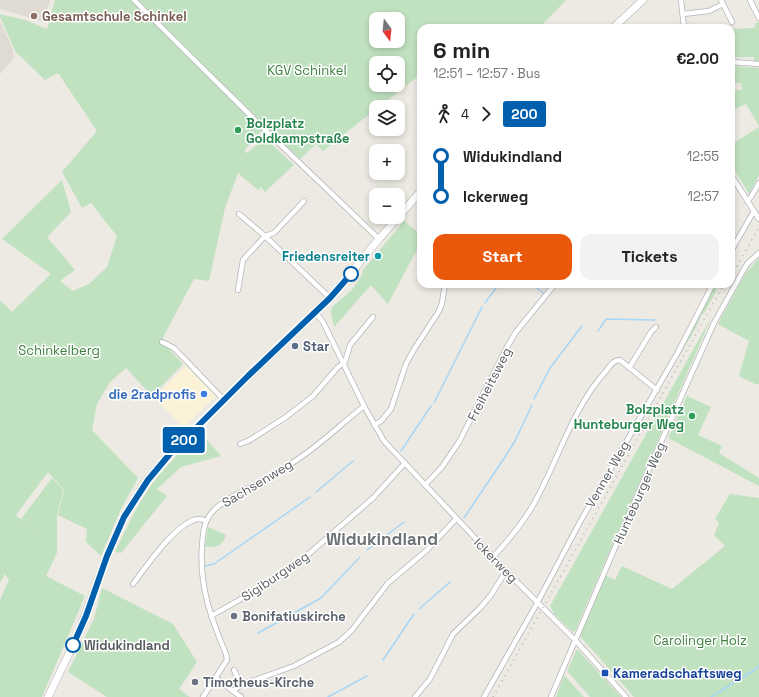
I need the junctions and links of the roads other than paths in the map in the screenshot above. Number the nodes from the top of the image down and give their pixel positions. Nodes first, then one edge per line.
1 (134, 0) edge
2 (643, 0) edge
3 (681, 0) edge
4 (750, 0) edge
5 (722, 2) edge
6 (683, 14) junction
7 (759, 18) edge
8 (732, 22) dead end
9 (618, 24) edge
10 (684, 24) edge
11 (735, 62) edge
12 (759, 64) edge
13 (759, 183) edge
14 (736, 184) edge
15 (417, 196) edge
16 (304, 200) dead end
17 (747, 201) junction
18 (754, 211) junction
19 (239, 214) dead end
20 (759, 219) edge
21 (265, 236) junction
22 (379, 239) junction
23 (735, 244) edge
24 (759, 253) edge
25 (735, 285) edge
26 (445, 288) edge
27 (552, 288) edge
28 (711, 288) edge
29 (734, 288) edge
30 (238, 290) dead end
31 (330, 298) junction
32 (315, 312) junction
33 (373, 317) dead end
34 (656, 327) dead end
35 (162, 342) dead end
36 (343, 364) junction
37 (630, 368) junction
38 (657, 390) junction
39 (224, 400) junction
40 (364, 406) junction
41 (374, 425) junction
42 (240, 444) dead end
43 (405, 463) junction
44 (425, 485) junction
45 (456, 519) junction
46 (206, 521) junction
47 (493, 557) junction
48 (506, 571) junction
49 (133, 584) dead end
50 (537, 602) junction
51 (211, 616) junction
52 (575, 640) junction
53 (234, 670) dead end
54 (216, 678) junction
55 (241, 685) junction
56 (233, 691) junction
57 (48, 697) edge
58 (203, 697) edge
59 (242, 697) edge
60 (415, 697) edge
61 (484, 697) edge
62 (551, 697) edge
63 (626, 697) edge

1 - 22 street
2 - 9 main road
3 - 6 street
4 - 7 street
5 - 6 street
5 - 8 street
6 - 10 street
11 - 12 street
13 - 17 street
14 - 17 street
15 - 22 main road
16 - 21 street
17 - 18 street
18 - 20 street
18 - 23 street
19 - 21 street
21 - 30 street
21 - 31 street
22 - 31 main road
24 - 25 street, Hunteburger Weg
26 - 41 street
27 - 44 street, Freiheitsweg
28 - 38 street, Venner Weg
29 - 52 street, Hunteburger Weg
31 - 32 main road
32 - 36 street, Ickerweg
32 - 39 main road
33 - 36 street
34 - 37 street
35 - 39 street
36 - 40 street, Ickerweg
36 - 42 street
37 - 38 street
37 - 47 street
38 - 50 street, Venner Weg
39 - 57 main road
40 - 41 street, Ickerweg
40 - 46 street, Sachsenweg
41 - 43 street, Ickerweg
43 - 44 street, Ickerweg
43 - 51 street, Sigiburgweg
44 - 45 street, Ickerweg
45 - 47 street, Ickerweg
45 - 55 street
46 - 49 street
46 - 51 street, Sachsenweg
47 - 48 street, Ickerweg
48 - 50 street, Ickerweg
48 - 60 street
50 - 52 street, Ickerweg
50 - 61 street, Venner Weg
51 - 54 street, Sachsenweg
52 - 62 street, Hunteburger Weg
52 - 63 street, Ickerweg
53 - 55 street
54 - 56 street
54 - 58 street
55 - 56 street
56 - 59 street

